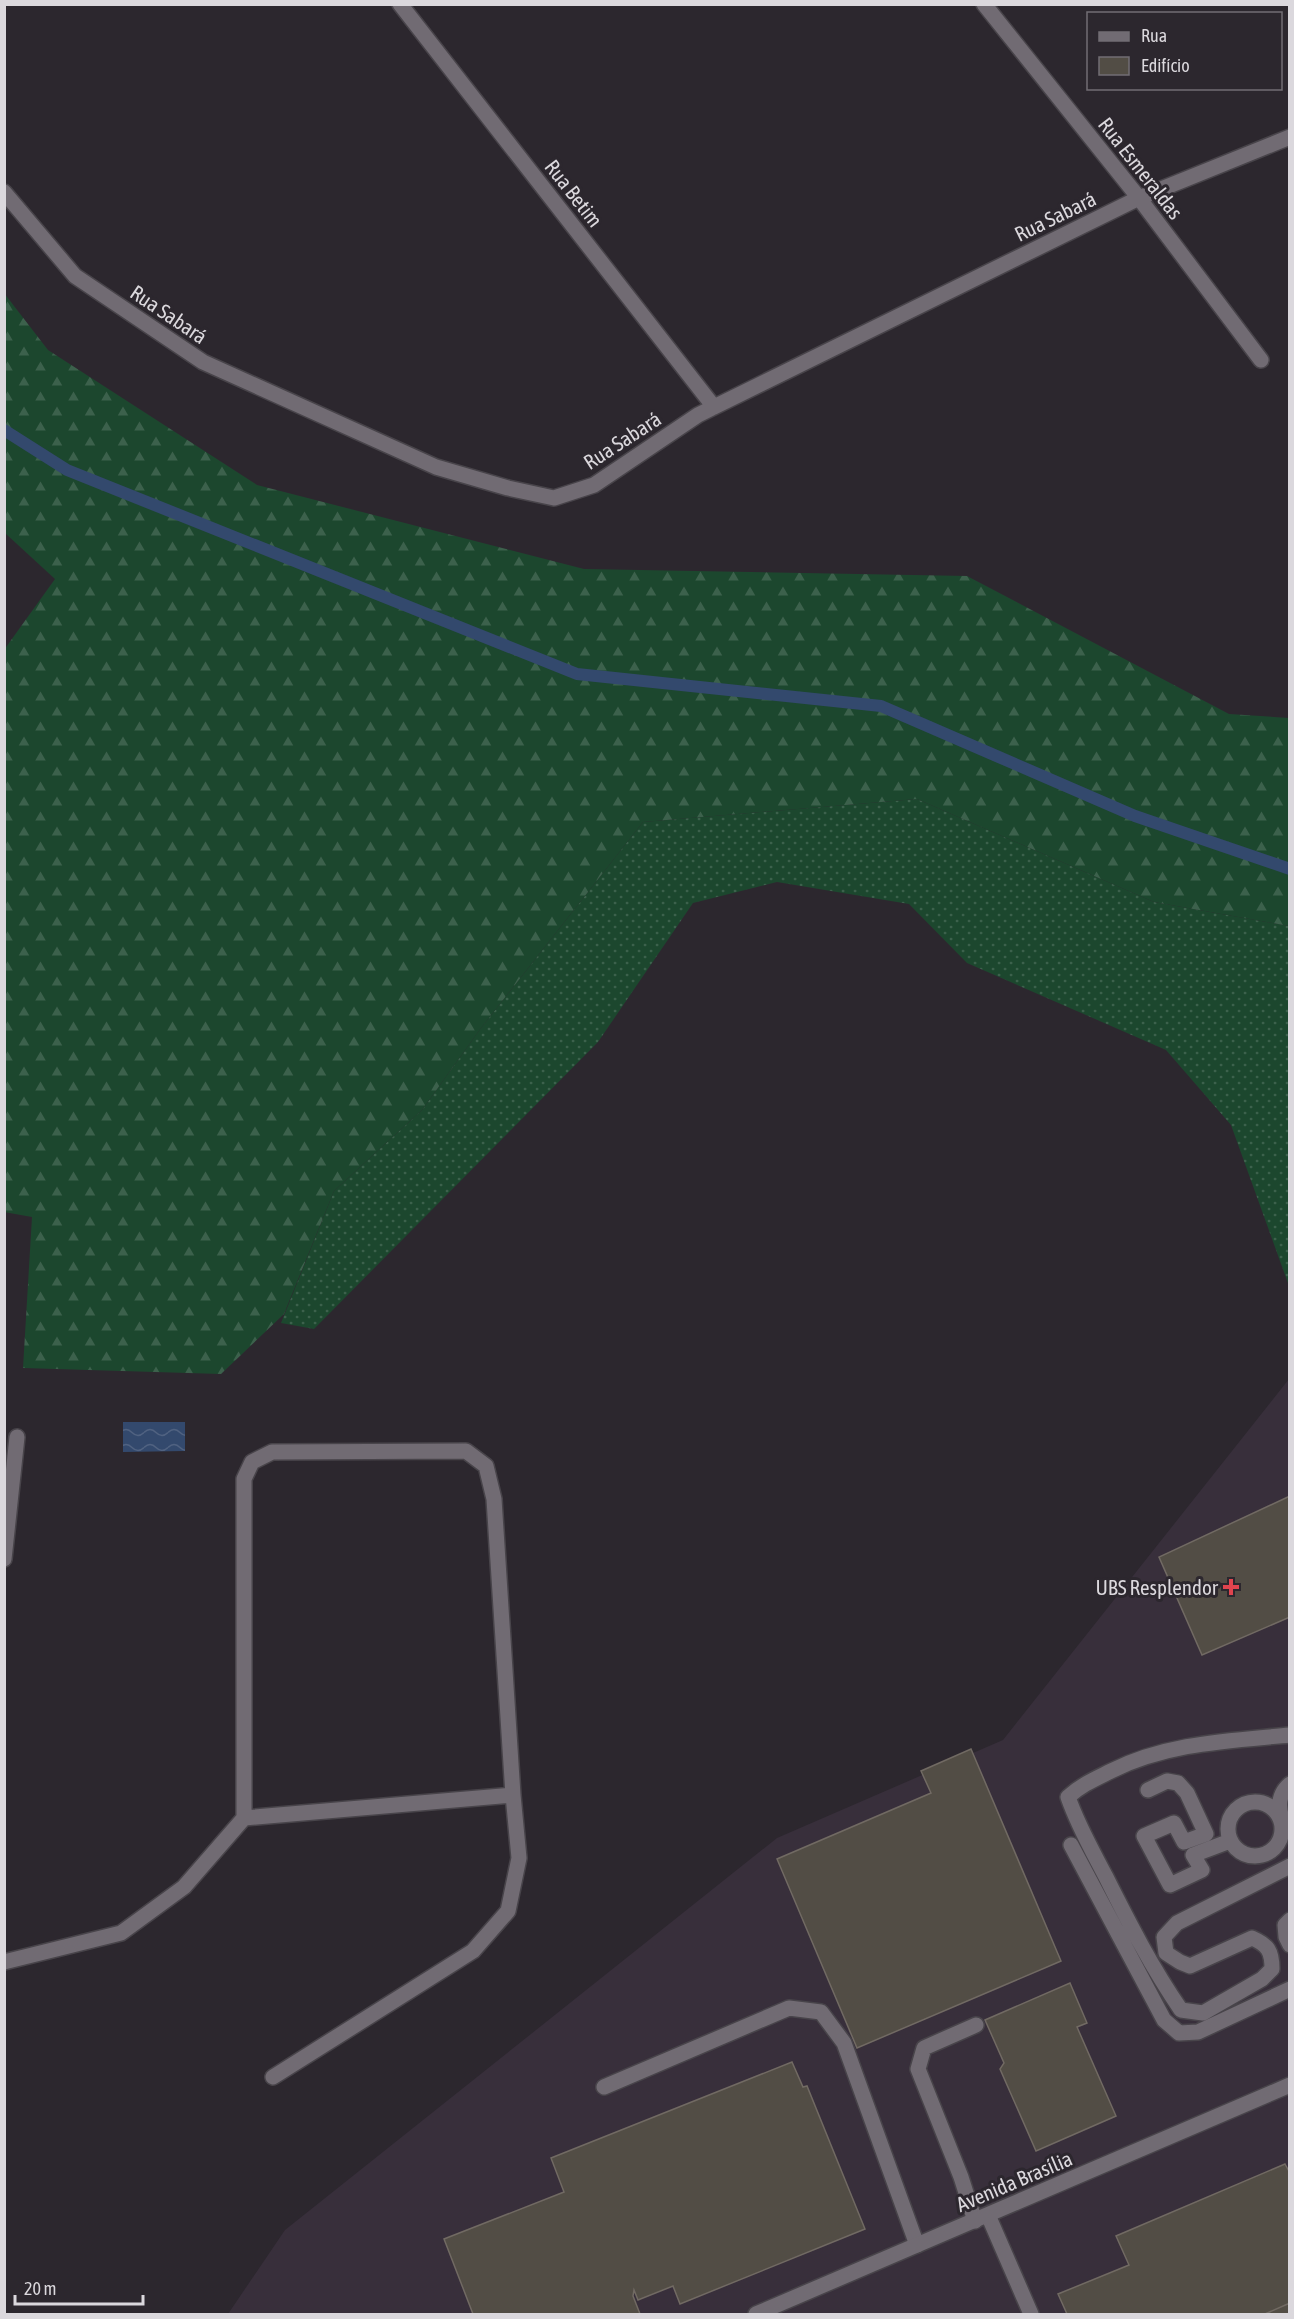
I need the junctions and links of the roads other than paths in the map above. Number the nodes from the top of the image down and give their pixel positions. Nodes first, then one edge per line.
1 (400, 4) edge
2 (984, 4) edge
3 (1290, 137) edge
4 (4, 192) edge
5 (1139, 198) junction
6 (1261, 360) dead end
7 (714, 407) junction
8 (17, 1437) dead end
9 (4, 1558) edge
10 (1290, 1735) edge
11 (1290, 1784) edge
12 (1148, 1790) dead end
13 (513, 1795) junction
14 (244, 1818) junction
15 (1285, 1823) edge
16 (1230, 1841) junction
17 (1071, 1845) dead end
18 (1290, 1866) edge
19 (1290, 1920) edge
20 (1290, 1945) edge
21 (4, 1962) edge
22 (1290, 1989) edge
23 (976, 2025) dead end
24 (273, 2077) dead end
25 (1290, 2085) edge
26 (604, 2087) dead end
27 (981, 2218) junction
28 (917, 2245) junction
29 (756, 2314) edge
30 (1031, 2314) edge

1 - 7 street, Rua Betim
2 - 5 street, Rua Esmeraldas
3 - 5 street, Rua Sabará
4 - 7 street, Rua Sabará
5 - 6 street, Rua Esmeraldas
5 - 7 street, Rua Sabará
8 - 9 street
10 - 18 street
11 - 15 street
12 - 16 street
13 - 14 street
13 - 14 street
13 - 24 street
14 - 21 street
15 - 16 street
15 - 16 street
17 - 22 street
19 - 20 street
23 - 27 street
25 - 27 street, Avenida Brasília
26 - 28 street
27 - 28 street, Avenida Brasília
27 - 30 street
28 - 29 street, Avenida Brasília

